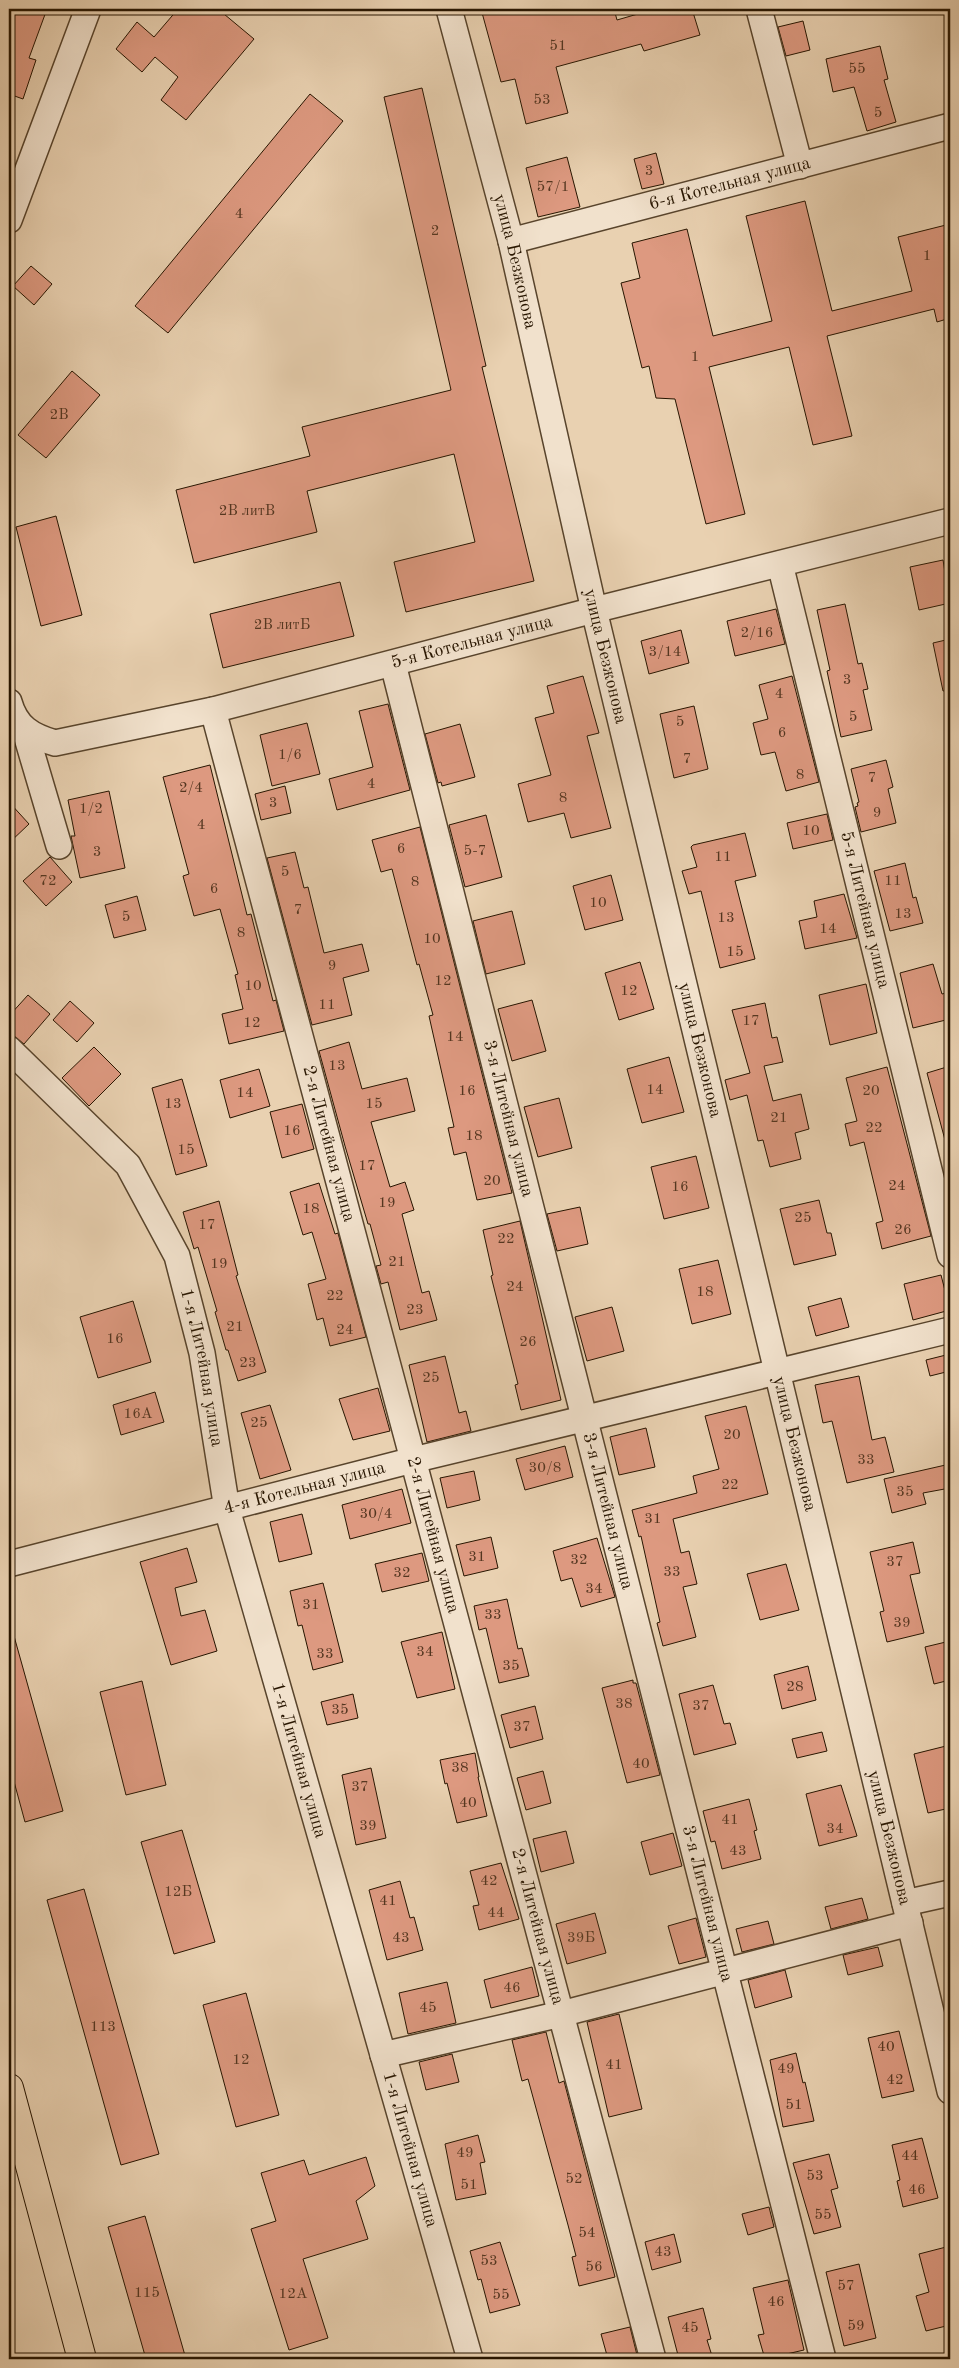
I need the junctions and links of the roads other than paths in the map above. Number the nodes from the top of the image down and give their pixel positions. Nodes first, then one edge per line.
1 (88, 9) edge
2 (449, 9) edge
3 (760, 9) edge
4 (950, 126) edge
5 (800, 166) junction
6 (9, 220) edge
7 (511, 241) junction
8 (949, 525) edge
9 (780, 564) junction
10 (594, 610) junction
11 (393, 664) junction
12 (9, 702) edge
13 (213, 710) junction
14 (25, 730) junction
15 (59, 846) dead end
16 (9, 1049) edge
17 (950, 1255) edge
18 (950, 1330) edge
19 (777, 1372) junction
20 (584, 1418) junction
21 (413, 1460) junction
22 (227, 1509) junction
23 (9, 1564) edge
24 (950, 1892) edge
25 (907, 1913) junction
26 (725, 1971) junction
27 (561, 2014) junction
28 (383, 2055) junction
29 (9, 2088) edge
30 (950, 2091) edge
31 (82, 2359) edge
32 (470, 2359) edge
33 (654, 2359) edge
34 (823, 2359) edge

1 - 6 street
2 - 7 street, улица Безжонова
3 - 5 street
4 - 5 street, 6-я Котельная улица
5 - 7 street, 6-я Котельная улица
7 - 10 street, улица Безжонова
8 - 9 street, 5-я Котельная улица
9 - 10 street, 5-я Котельная улица
9 - 17 street, 5-я Литейная улица
10 - 11 street, 5-я Котельная улица
10 - 19 street, улица Безжонова
11 - 13 street, 5-я Котельная улица
11 - 20 street, 3-я Литейная улица
12 - 14 street
13 - 14 street, 5-я Котельная улица
13 - 21 street, 2-я Литейная улица
14 - 15 street
16 - 22 street, 1-я Литейная улица
18 - 19 street, 4-я Котельная улица
19 - 20 street, 4-я Котельная улица
19 - 25 street, улица Безжонова
20 - 21 street, 4-я Котельная улица
20 - 26 street, 3-я Литейная улица
21 - 22 street, 4-я Котельная улица
21 - 27 street, 2-я Литейная улица
22 - 23 street, 4-я Котельная улица
22 - 28 street, 1-я Литейная улица
24 - 25 street
25 - 26 street
25 - 30 street, улица Безжонова
26 - 27 street
26 - 34 street, 3-я Литейная улица
27 - 28 street
27 - 33 street, 2-я Литейная улица
28 - 32 street, 1-я Литейная улица
29 - 31 main road

